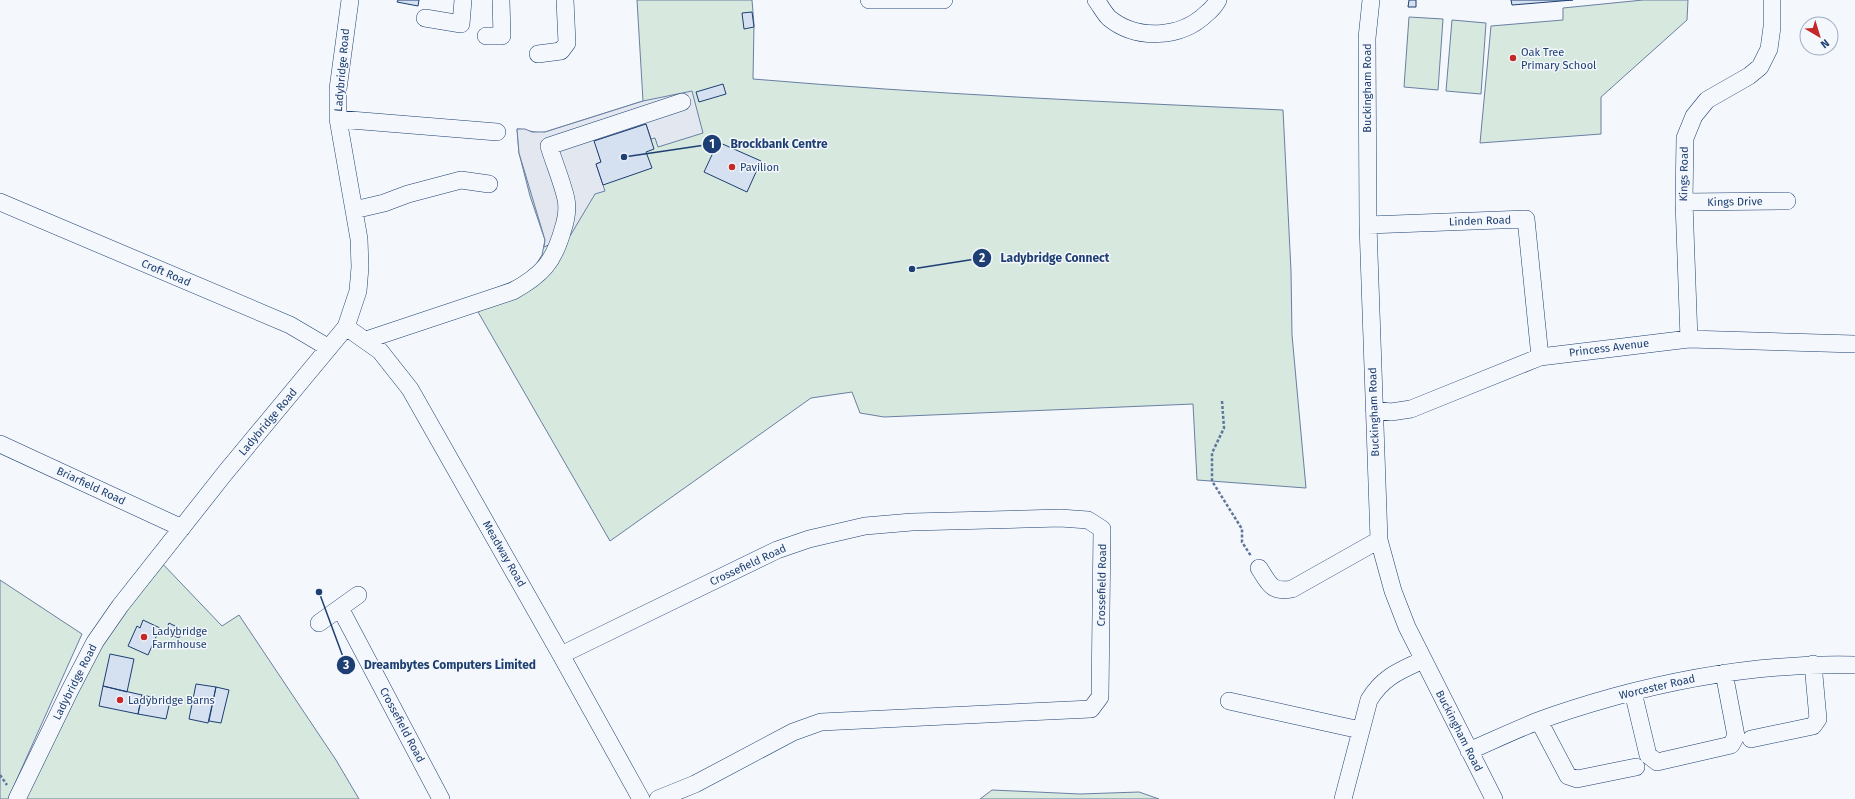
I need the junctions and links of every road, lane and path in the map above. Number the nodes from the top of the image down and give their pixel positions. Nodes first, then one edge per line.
1 (350, 0) edge
2 (463, 0) edge
3 (501, 0) edge
4 (565, 0) edge
5 (870, 0) edge
6 (944, 0) edge
7 (1096, 0) edge
8 (1218, 0) edge
9 (1370, 0) edge
10 (1772, 0) edge
11 (425, 18) dead end
12 (486, 36) dead end
13 (538, 54) dead end
14 (682, 102) dead end
15 (338, 120) junction
16 (497, 132) dead end
17 (489, 184) dead end
18 (1787, 201) dead end
19 (0, 202) edge
20 (1684, 202) junction
21 (354, 210) junction
22 (1368, 225) junction
23 (346, 327) junction
24 (1688, 339) junction
25 (366, 340) junction
26 (1855, 344) edge
27 (329, 348) junction
28 (1540, 356) junction
29 (1222, 401) dead end
30 (1374, 410) junction
31 (0, 444) edge
32 (182, 528) junction
33 (1379, 540) junction
34 (1259, 568) joint
35 (358, 595) dead end
36 (340, 608) junction
37 (319, 623) dead end
38 (561, 655) junction
39 (1423, 660) junction
40 (1813, 664) junction
41 (1855, 665) edge
42 (1724, 673) junction
43 (1633, 692) junction
44 (1229, 701) dead end
45 (1539, 721) junction
46 (1360, 730) junction
47 (1751, 739) dead end
48 (1469, 751) junction
49 (1636, 766) dead end
50 (17, 799) edge
51 (441, 799) edge
52 (641, 799) edge
53 (658, 799) edge
54 (1343, 799) edge
55 (1494, 799) edge

1 - 15 street, Ladybridge Road
2 - 11 street
3 - 12 street
4 - 13 street
5 - 6 street
7 - 8 street
9 - 22 street, Buckingham Road
10 - 20 street, Kings Road
14 - 25 street
15 - 16 street
15 - 21 street, Ladybridge Road
17 - 21 street
18 - 20 street, Kings Drive
19 - 27 street, Croft Road
20 - 24 street, Kings Road
21 - 23 street, Ladybridge Road
22 - 28 street, Linden Road
22 - 30 street, Buckingham Road
23 - 25 street, Meadway Road
23 - 27 street, Ladybridge Road
24 - 26 street, Princess Avenue
24 - 28 street, Princess Avenue
25 - 38 street, Meadway Road
27 - 32 street, Ladybridge Road
28 - 30 street, Princess Avenue
29 - 34 path
30 - 33 street, Buckingham Road
31 - 32 street, Briarfield Road
32 - 50 street, Ladybridge Road
33 - 34 street
33 - 39 street, Buckingham Road
35 - 36 street
36 - 37 street
36 - 51 street, Crossefield Road
38 - 52 street, Meadway Road
38 - 53 street, Crossefield Road
39 - 46 street
39 - 48 street, Buckingham Road
40 - 41 street, Worcester Road
40 - 42 street, Worcester Road
40 - 47 street
42 - 43 street, Worcester Road
42 - 43 street
43 - 45 street, Worcester Road
44 - 46 street
45 - 48 street, Worcester Road
45 - 49 street
46 - 54 street
48 - 55 street, Buckingham Road

